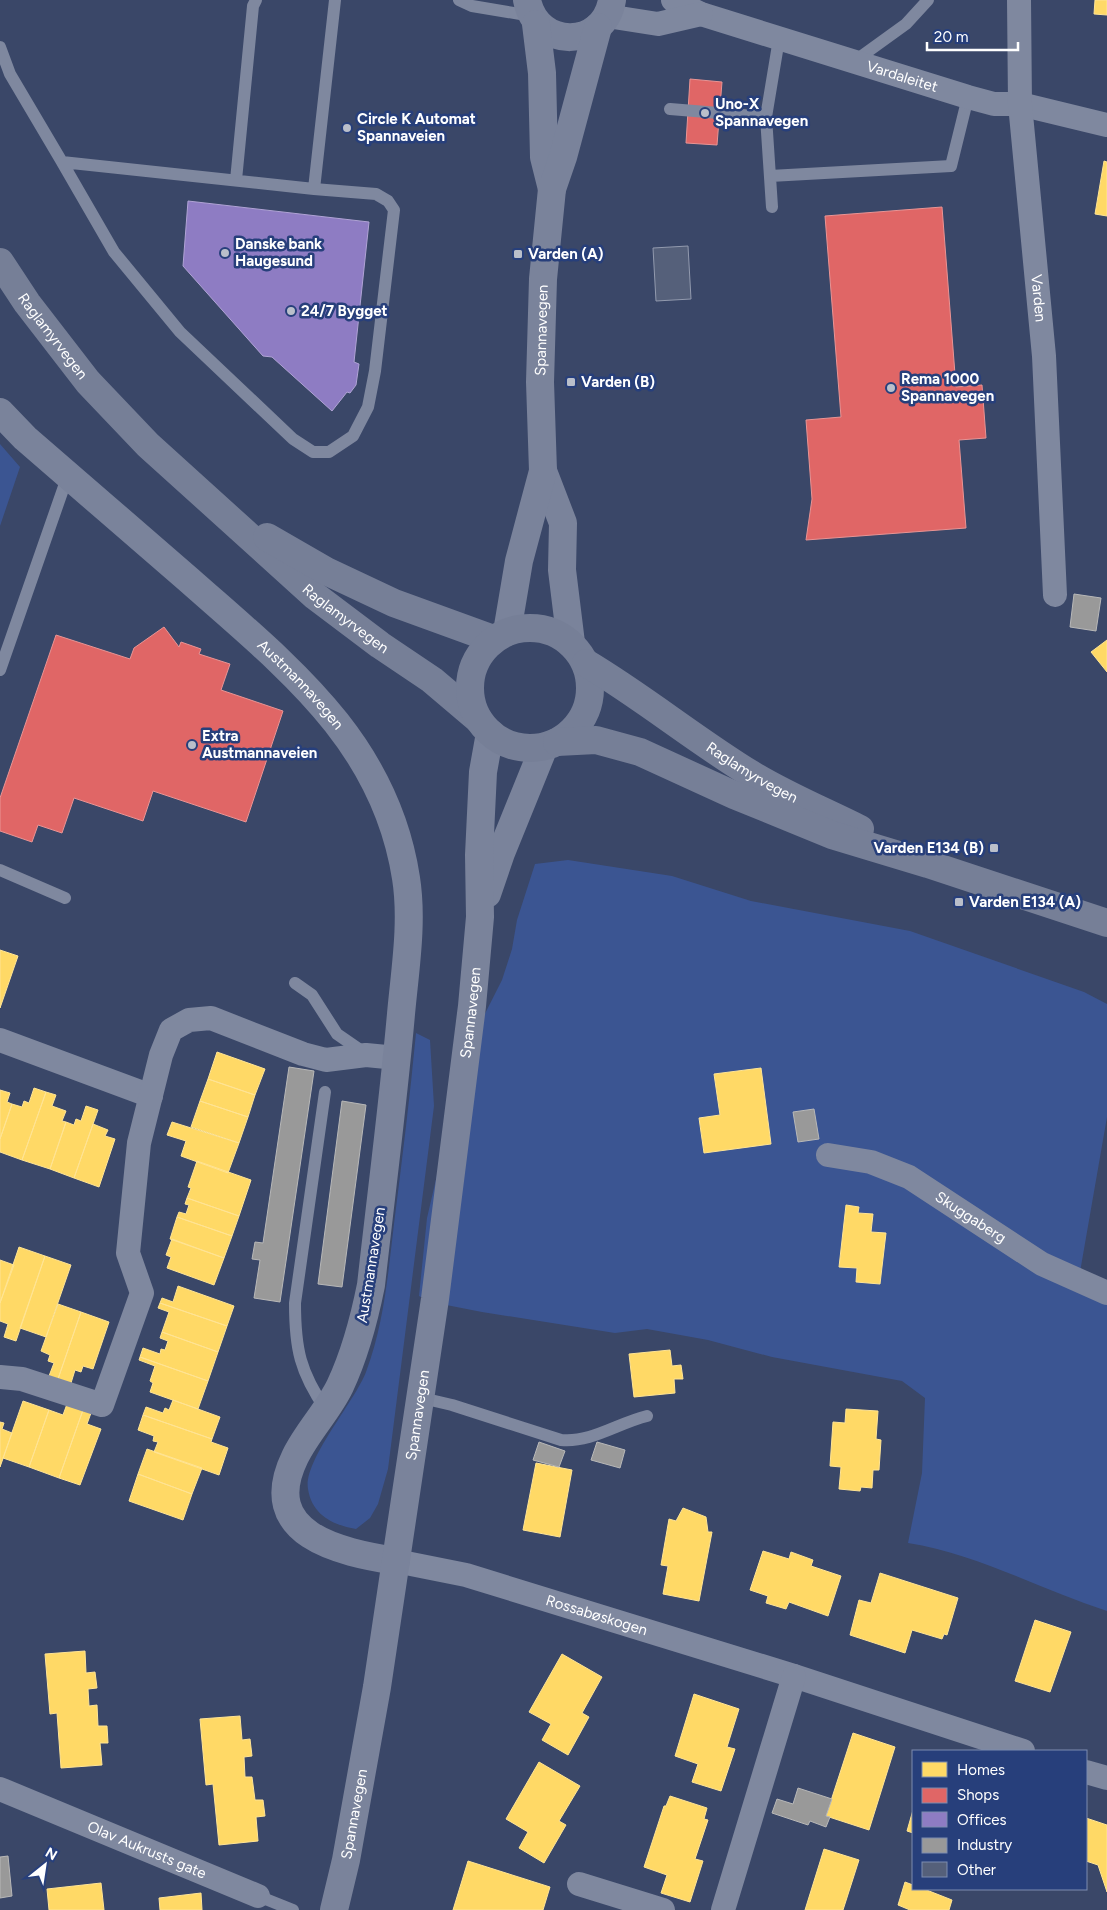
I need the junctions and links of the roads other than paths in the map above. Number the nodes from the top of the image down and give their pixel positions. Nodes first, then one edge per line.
1 (256, 0) edge
2 (335, 0) edge
3 (459, 0) edge
4 (673, 0) edge
5 (928, 0) edge
6 (1019, 0) edge
7 (701, 7) edge
8 (532, 13) edge
9 (606, 14) edge
10 (779, 39) junction
11 (0, 47) edge
12 (852, 63) junction
13 (968, 97) junction
14 (1020, 104) junction
15 (670, 109) dead end
16 (766, 117) junction
17 (1107, 125) edge
18 (62, 162) junction
19 (770, 176) junction
20 (236, 180) junction
21 (314, 189) junction
22 (552, 189) junction
23 (772, 207) dead end
24 (0, 262) edge
25 (0, 412) edge
26 (543, 471) junction
27 (68, 475) junction
28 (218, 509) junction
29 (1055, 595) dead end
30 (500, 636) junction
31 (578, 653) junction
32 (0, 670) edge
33 (484, 726) junction
34 (551, 744) junction
35 (928, 864) junction
36 (0, 870) edge
37 (65, 898) dead end
38 (480, 917) junction
39 (1107, 923) edge
40 (295, 983) dead end
41 (0, 1040) edge
42 (366, 1055) junction
43 (397, 1058) junction
44 (325, 1092) dead end
45 (151, 1096) junction
46 (828, 1155) dead end
47 (1107, 1293) edge
48 (0, 1378) edge
49 (422, 1398) junction
50 (326, 1410) junction
51 (647, 1416) dead end
52 (396, 1561) junction
53 (794, 1676) junction
54 (1020, 1750) edge
55 (1087, 1772) edge
56 (1107, 1778) edge
57 (0, 1789) edge
58 (579, 1884) dead end
59 (258, 1896) joint
60 (293, 1910) edge
61 (334, 1910) edge
62 (663, 1910) edge
63 (723, 1910) edge

1 - 20 lane
2 - 21 lane
3 - 8 lane
4 - 7 street, Vardaleitet
5 - 12 lane
6 - 14 street, Varden
7 - 9 street
7 - 10 street, Vardaleitet
8 - 9 main road
8 - 22 main road, Spannavegen
9 - 22 main road, Spannavegen
10 - 12 street, Vardaleitet
10 - 16 lane
11 - 18 lane
12 - 13 street, Vardaleitet
13 - 14 street, Vardaleitet
13 - 19 lane
14 - 17 street, Vardaleitet
14 - 29 street, Varden
15 - 16 lane
16 - 19 lane
18 - 20 lane
18 - 21 lane
19 - 23 lane
20 - 21 lane
22 - 26 main road, Spannavegen
24 - 28 highway, Raglamyrvegen
25 - 27 main road, Austmannavegen
26 - 30 main road, Spannavegen
26 - 31 main road, Spannavegen
27 - 32 lane
27 - 43 main road, Austmannavegen
28 - 30 highway, Raglamyrvegen
28 - 33 highway, Raglamyrvegen
30 - 31 highway
30 - 33 highway
31 - 34 highway
31 - 35 highway, Raglamyrvegen
33 - 34 highway
33 - 38 main road, Spannavegen
34 - 35 highway, Raglamyrvegen
34 - 38 main road, Spannavegen
35 - 39 highway, Raglamyrvegen
36 - 37 lane
38 - 49 main road, Spannavegen
40 - 42 lane
41 - 45 street
42 - 43 street
42 - 45 street
43 - 50 main road, Austmannavegen
44 - 50 lane
45 - 48 street
46 - 47 street, Skuggaberg
49 - 51 lane
49 - 52 main road, Spannavegen
50 - 52 main road, Austmannavegen
52 - 53 street, Rossabøskogen
52 - 61 main road, Spannavegen
53 - 54 street, Rossabøskogen
53 - 63 street
55 - 56 street
57 - 59 street, Olav Aukrusts gate
58 - 62 street
59 - 60 lane, Olav Aukrusts gate

